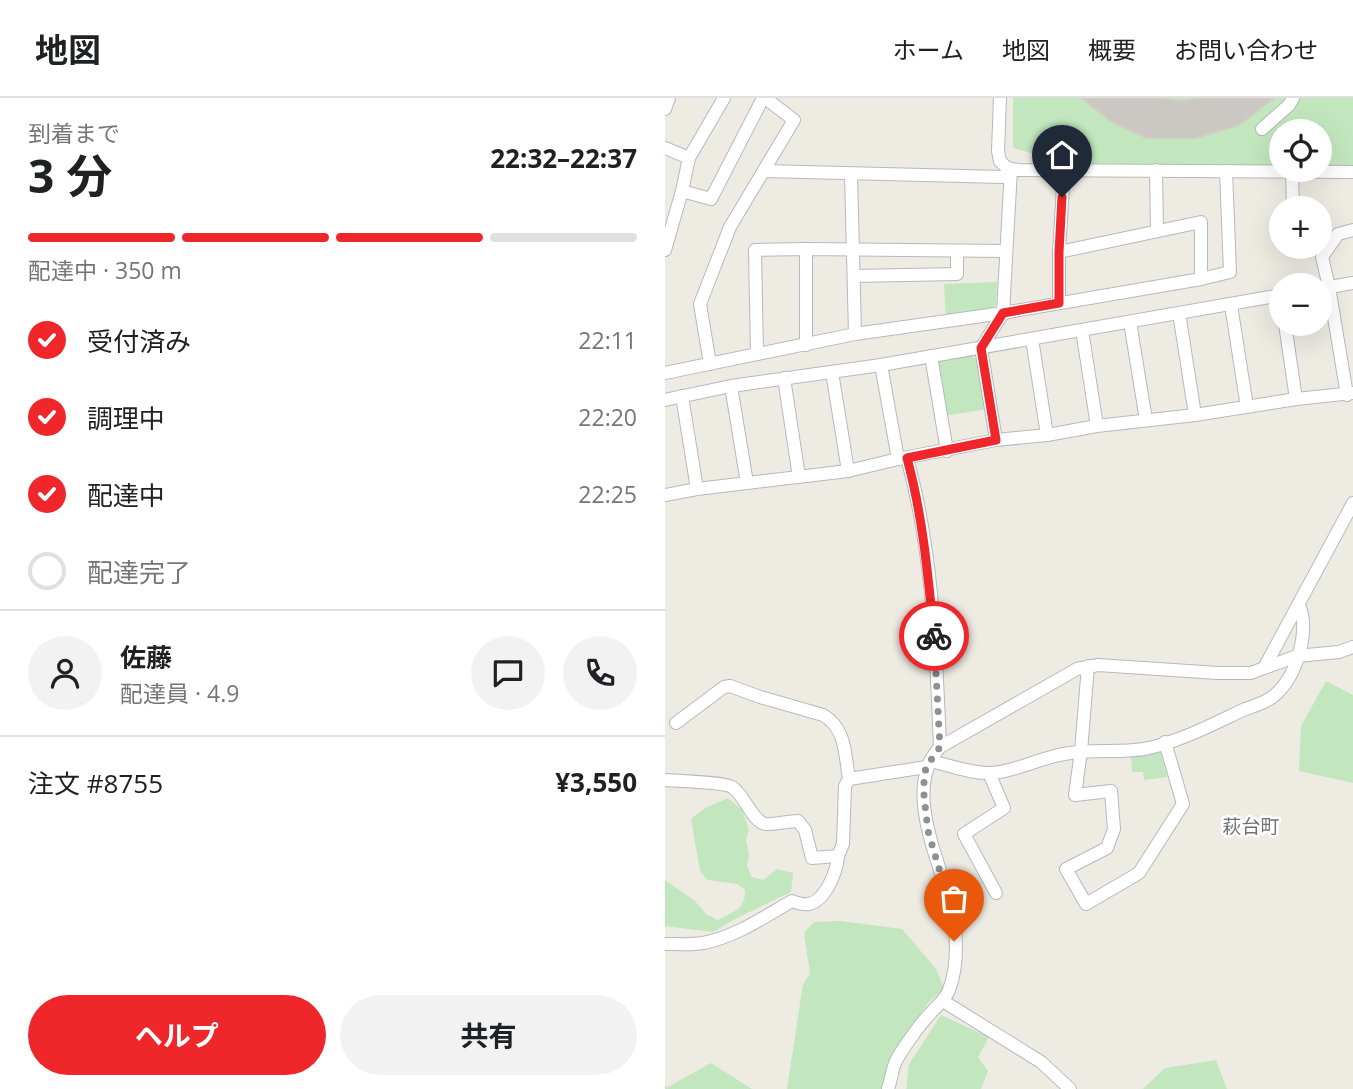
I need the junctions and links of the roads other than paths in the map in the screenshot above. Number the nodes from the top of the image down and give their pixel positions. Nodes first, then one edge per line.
1 (669, 98) edge
2 (764, 98) edge
3 (1000, 98) edge
4 (1293, 98) edge
5 (723, 99) edge
6 (665, 109) edge
7 (1262, 130) dead end
8 (665, 148) edge
9 (689, 158) junction
10 (1011, 169) junction
11 (1064, 170) junction
12 (1156, 170) junction
13 (1226, 170) junction
14 (764, 171) junction
15 (1269, 171) edge
16 (1332, 172) edge
17 (1353, 172) edge
18 (851, 174) junction
19 (682, 191) junction
20 (1353, 230) edge
21 (1157, 232) junction
22 (806, 249) junction
23 (854, 249) junction
24 (665, 250) edge
25 (957, 251) junction
26 (1006, 251) junction
27 (1059, 252) junction
28 (1323, 273) edge
29 (854, 276) junction
30 (1201, 279) junction
31 (1353, 283) edge
32 (1332, 287) edge
33 (1269, 298) edge
34 (1059, 303) junction
35 (1231, 305) junction
36 (1003, 313) junction
37 (1179, 313) junction
38 (1332, 321) edge
39 (1130, 322) junction
40 (1082, 330) junction
41 (855, 334) junction
42 (1287, 336) edge
43 (1032, 339) junction
44 (806, 345) junction
45 (981, 348) junction
46 (757, 354) junction
47 (931, 356) junction
48 (710, 364) junction
49 (881, 365) junction
50 (832, 372) junction
51 (665, 373) edge
52 (784, 378) junction
53 (731, 386) junction
54 (1350, 394) edge
55 (682, 396) junction
56 (1296, 399) junction
57 (665, 400) edge
58 (1247, 407) junction
59 (1195, 415) junction
60 (1146, 421) junction
61 (1097, 426) junction
62 (1047, 435) junction
63 (996, 440) junction
64 (947, 451) junction
65 (903, 459) junction
66 (848, 471) junction
67 (799, 477) junction
68 (747, 483) junction
69 (697, 489) junction
70 (665, 495) edge
71 (1353, 503) edge
72 (1299, 605) junction
73 (1353, 646) edge
74 (1297, 656) junction
75 (1088, 666) junction
76 (1265, 668) junction
77 (675, 723) dead end
78 (1165, 742) junction
79 (940, 747) junction
80 (1081, 751) junction
81 (928, 764) junction
82 (989, 773) junction
83 (849, 779) junction
84 (665, 780) edge
85 (838, 856) junction
86 (996, 893) dead end
87 (665, 944) edge
88 (943, 1001) junction
89 (888, 1089) edge
90 (1070, 1089) edge

1 - 6 street
2 - 14 street
2 - 19 street
3 - 10 street
4 - 7 street
5 - 9 street
8 - 9 street
9 - 19 street
10 - 11 street
10 - 18 street
10 - 26 street
11 - 12 street
11 - 27 street
12 - 13 street
12 - 21 street
13 - 15 street
13 - 30 street
14 - 18 street
14 - 48 street
16 - 17 street
18 - 23 street
19 - 24 street
20 - 28 street
21 - 27 street
21 - 30 street
22 - 23 street
22 - 44 street
22 - 46 street
23 - 25 street
23 - 29 street
25 - 26 street
25 - 29 street
26 - 36 street
27 - 34 street
29 - 41 street
30 - 34 street
31 - 32 street
33 - 35 street
34 - 36 street
35 - 37 street
35 - 58 street
36 - 41 street
36 - 45 street
37 - 39 street
37 - 59 street
38 - 54 street
39 - 40 street
39 - 60 street
40 - 43 street
40 - 61 street
41 - 44 street
42 - 56 street
43 - 45 street
43 - 62 street
44 - 46 street
45 - 47 street
45 - 63 street
46 - 48 street
47 - 49 street
47 - 64 street
48 - 51 street
49 - 50 street
49 - 65 street
50 - 52 street
50 - 66 street
52 - 53 street
52 - 67 street
53 - 55 street
53 - 68 street
54 - 56 street
55 - 57 street
55 - 69 street
56 - 58 street
58 - 59 street
59 - 60 street
60 - 61 street
61 - 62 street
62 - 63 street
63 - 64 street
64 - 65 street
65 - 66 street
65 - 79 street
66 - 67 street
67 - 68 street
68 - 69 street
69 - 70 street
71 - 72 street
72 - 74 street
72 - 76 street
73 - 74 street
74 - 76 street
74 - 78 street
75 - 76 street
75 - 79 street
75 - 80 street
77 - 83 street
78 - 80 street
78 - 80 street
79 - 81 street
80 - 82 street
81 - 82 street
81 - 83 street
81 - 88 street
82 - 86 street
83 - 85 street
84 - 85 street
85 - 87 street
88 - 89 street
88 - 90 street

